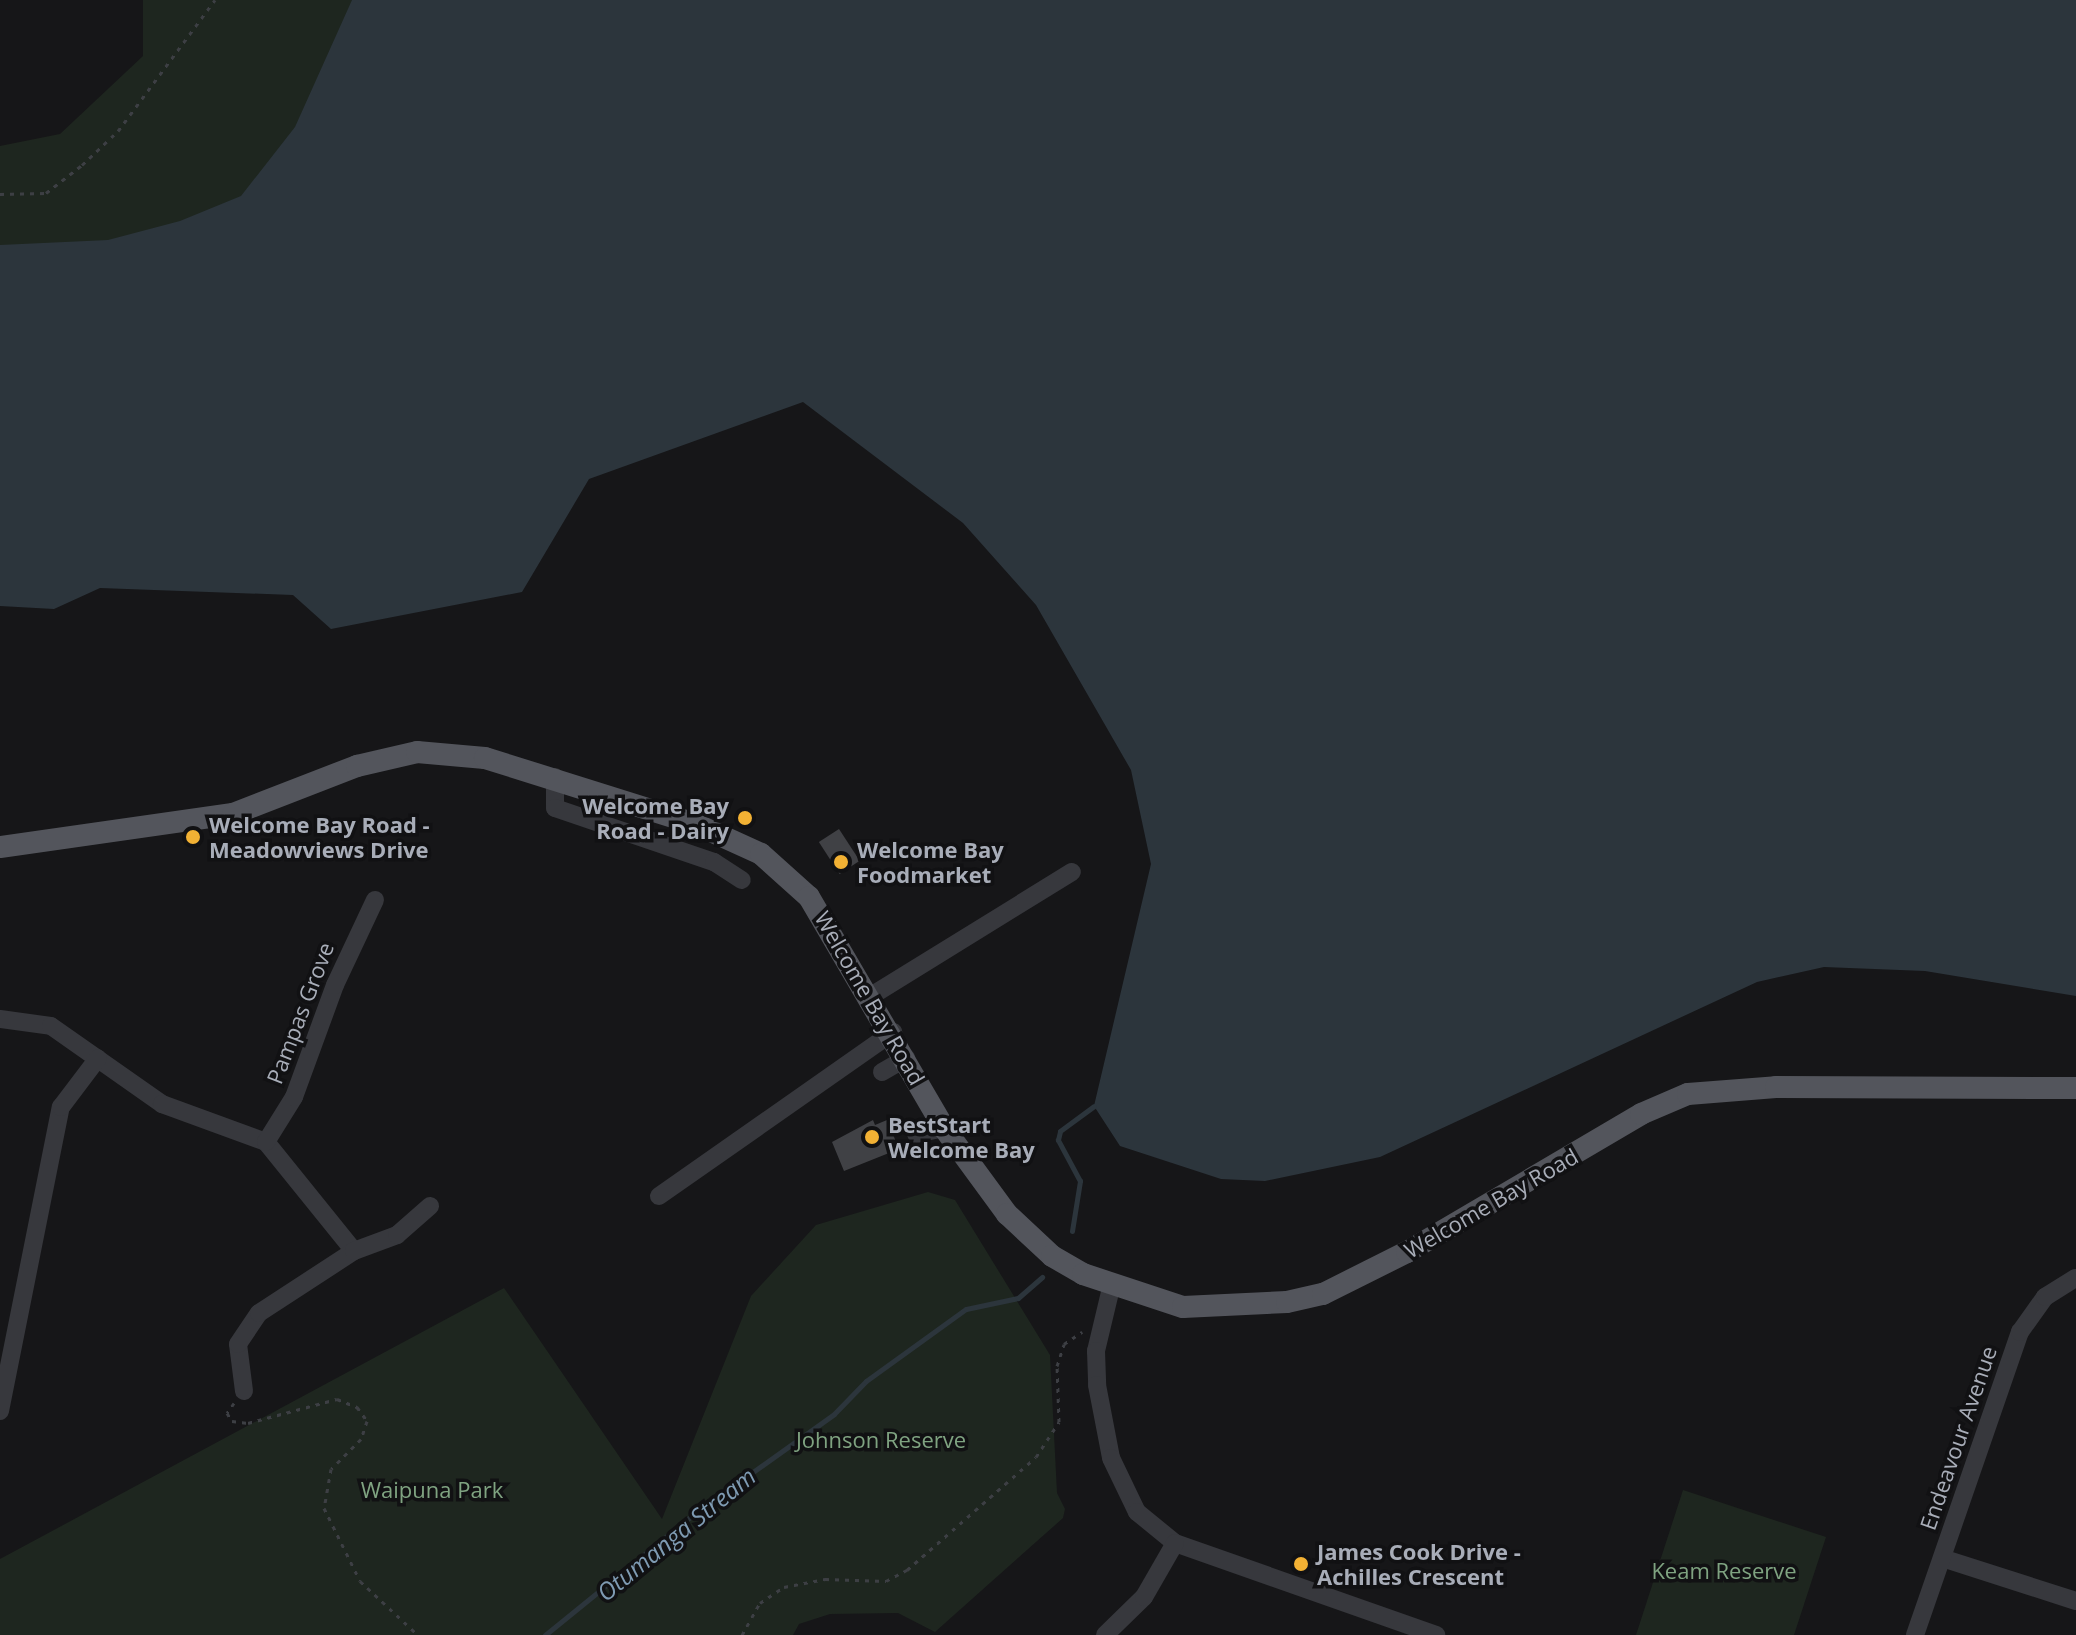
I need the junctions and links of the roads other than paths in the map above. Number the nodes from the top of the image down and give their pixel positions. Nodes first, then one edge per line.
1 (555, 777) junction
2 (0, 847) edge
3 (1072, 872) dead end
4 (742, 880) dead end
5 (375, 900) dead end
6 (871, 996) junction
7 (0, 1019) edge
8 (893, 1032) junction
9 (98, 1058) junction
10 (906, 1058) junction
11 (882, 1072) dead end
12 (2076, 1088) edge
13 (944, 1128) junction
14 (916, 1134) dead end
15 (266, 1142) junction
16 (659, 1196) dead end
17 (430, 1206) dead end
18 (354, 1251) junction
19 (2076, 1278) edge
20 (1111, 1288) junction
21 (244, 1391) road end
22 (0, 1411) edge
23 (1175, 1543) junction
24 (1942, 1558) junction
25 (2076, 1601) edge
26 (1105, 1635) edge
27 (1436, 1635) edge
28 (1915, 1635) edge

1 - 2 main road, Welcome Bay Road
1 - 4 street
1 - 6 main road, Welcome Bay Road
3 - 6 street
5 - 15 street, Pampas Grove
6 - 8 main road, Welcome Bay Road
7 - 9 street
8 - 10 main road, Welcome Bay Road
8 - 16 street
9 - 15 street
9 - 22 street
10 - 11 street
10 - 13 main road, Welcome Bay Road
12 - 20 main road, Welcome Bay Road
13 - 14 street
13 - 20 main road, Welcome Bay Road
15 - 18 street
17 - 18 street
18 - 21 street
19 - 24 street, Endeavour Avenue
20 - 23 street
23 - 26 street
23 - 27 street
24 - 25 street
24 - 28 street, Endeavour Avenue

